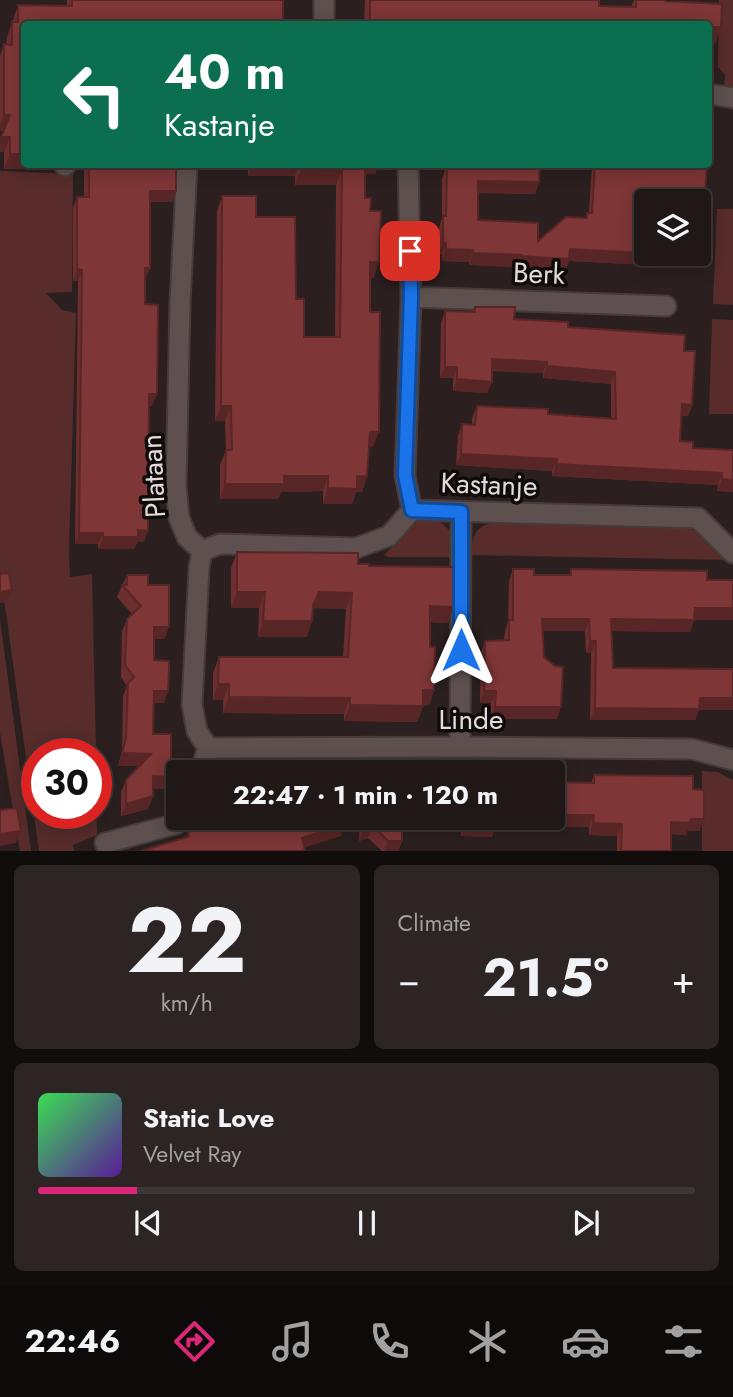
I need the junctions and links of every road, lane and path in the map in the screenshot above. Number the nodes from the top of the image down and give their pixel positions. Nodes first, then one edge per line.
1 (324, 0) edge
2 (324, 21) edge
3 (712, 94) edge
4 (733, 97) edge
5 (187, 168) edge
6 (408, 168) edge
7 (411, 297) junction
8 (666, 306) dead end
9 (412, 510) junction
10 (461, 512) junction
11 (202, 551) junction
12 (733, 553) edge
13 (460, 747) junction
14 (208, 748) junction
15 (204, 760) edge
16 (733, 760) edge
17 (166, 827) edge
18 (106, 844) dead end

1 - 2 street
3 - 4 street
5 - 11 street, Plataan
6 - 7 street
7 - 8 street, Berk
7 - 9 street
9 - 10 street, Kastanje
9 - 11 street, Kastanje
10 - 12 street, Kastanje
10 - 13 street
11 - 14 street
13 - 14 street, Linde
13 - 16 street, Linde
14 - 15 street
17 - 18 street

